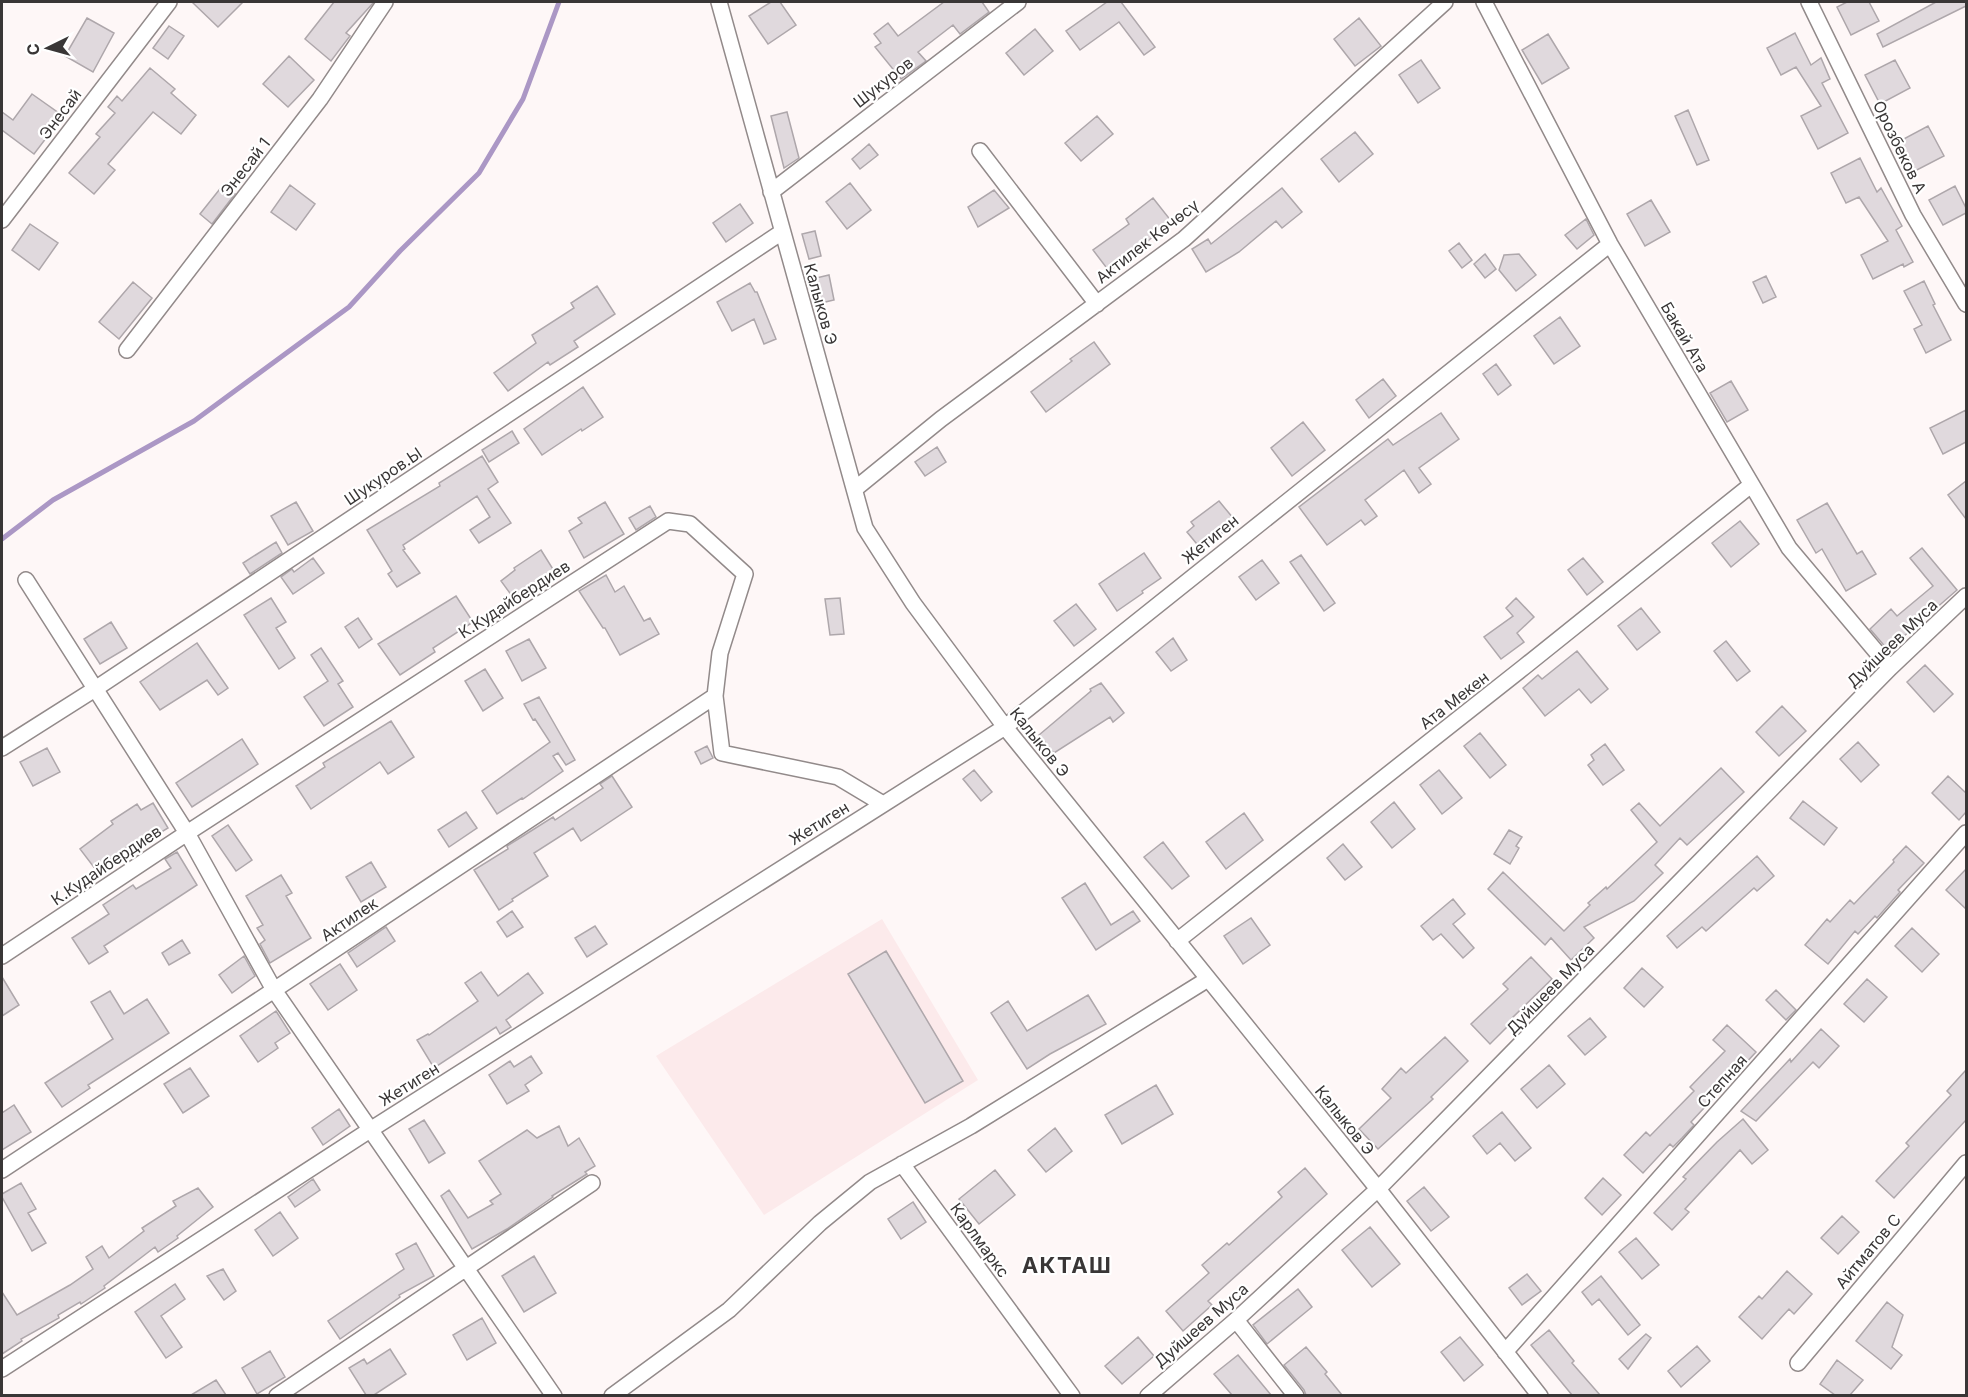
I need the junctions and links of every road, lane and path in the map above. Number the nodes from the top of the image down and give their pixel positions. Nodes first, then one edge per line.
1 (169, 2) edge
2 (385, 2) edge
3 (719, 2) edge
4 (1018, 2) edge
5 (1444, 2) edge
6 (1484, 2) edge
7 (1809, 2) edge
8 (980, 151) dead end
9 (771, 192) junction
10 (2, 220) edge
11 (782, 232) junction
12 (1610, 244) junction
13 (1096, 304) junction
14 (1966, 304) edge
15 (127, 350) dead end
16 (1751, 485) junction
17 (855, 489) junction
18 (26, 580) dead end
19 (1966, 596) edge
20 (1890, 668) junction
21 (95, 689) junction
22 (715, 696) junction
23 (1005, 727) junction
24 (2, 748) edge
25 (883, 804) junction
26 (187, 832) junction
27 (1966, 833) edge
28 (1177, 940) junction
29 (2, 956) edge
30 (1208, 979) junction
31 (274, 990) junction
32 (370, 1130) junction
33 (1966, 1163) edge
34 (902, 1164) junction
35 (2, 1170) edge
36 (592, 1183) dead end
37 (1378, 1189) junction
38 (465, 1269) junction
39 (1236, 1320) junction
40 (1505, 1352) junction
41 (1798, 1363) dead end
42 (2, 1368) edge
43 (277, 1395) edge
44 (554, 1395) edge
45 (612, 1395) edge
46 (1072, 1395) edge
47 (1148, 1395) edge
48 (1296, 1395) edge
49 (1540, 1395) edge

1 - 10 street, Энесай
2 - 15 street, Энесай 1
3 - 9 street, Калыков Э
4 - 9 street, Шукуров
5 - 13 street, Актилек Көчөсү
6 - 12 street, Бакай Ата
7 - 14 street, Орозбеков А
8 - 13 street
9 - 11 street, Калыков Э
11 - 17 street, Калыков Э
11 - 21 street, Шукуров.Ы
12 - 16 street, Бакай Ата
12 - 23 street, Жетиген
13 - 17 street, Актилек Көчөсү
16 - 20 street, Бакай Ата
16 - 28 street, Ата Мекен
17 - 23 street, Калыков Э
18 - 21 street
19 - 20 street, Дуйшеев Муса
20 - 37 street, Дуйшеев Муса
21 - 24 street, Шукуров.Ы
21 - 26 street
22 - 25 street, К.Кудайбердиев
22 - 26 street, К.Кудайбердиев
22 - 31 street, Актилек
23 - 25 street, Жетиген
23 - 28 street, Калыков Э
25 - 32 street, Жетиген
26 - 29 street, К.Кудайбердиев
26 - 31 street
27 - 40 street, Степная
28 - 30 street, Калыков Э
30 - 34 street
30 - 37 street, Калыков Э
31 - 32 street
31 - 35 street, Актилек
32 - 38 street
32 - 42 street, Жетиген
33 - 41 street, Айтматов С
34 - 45 street
34 - 46 street, Карлмаркс
36 - 38 street
37 - 39 street, Дуйшеев Муса
37 - 40 street, Калыков Э
38 - 43 street
38 - 44 street
39 - 47 street, Дуйшеев Муса
39 - 48 street
40 - 49 street, Калыков Э

